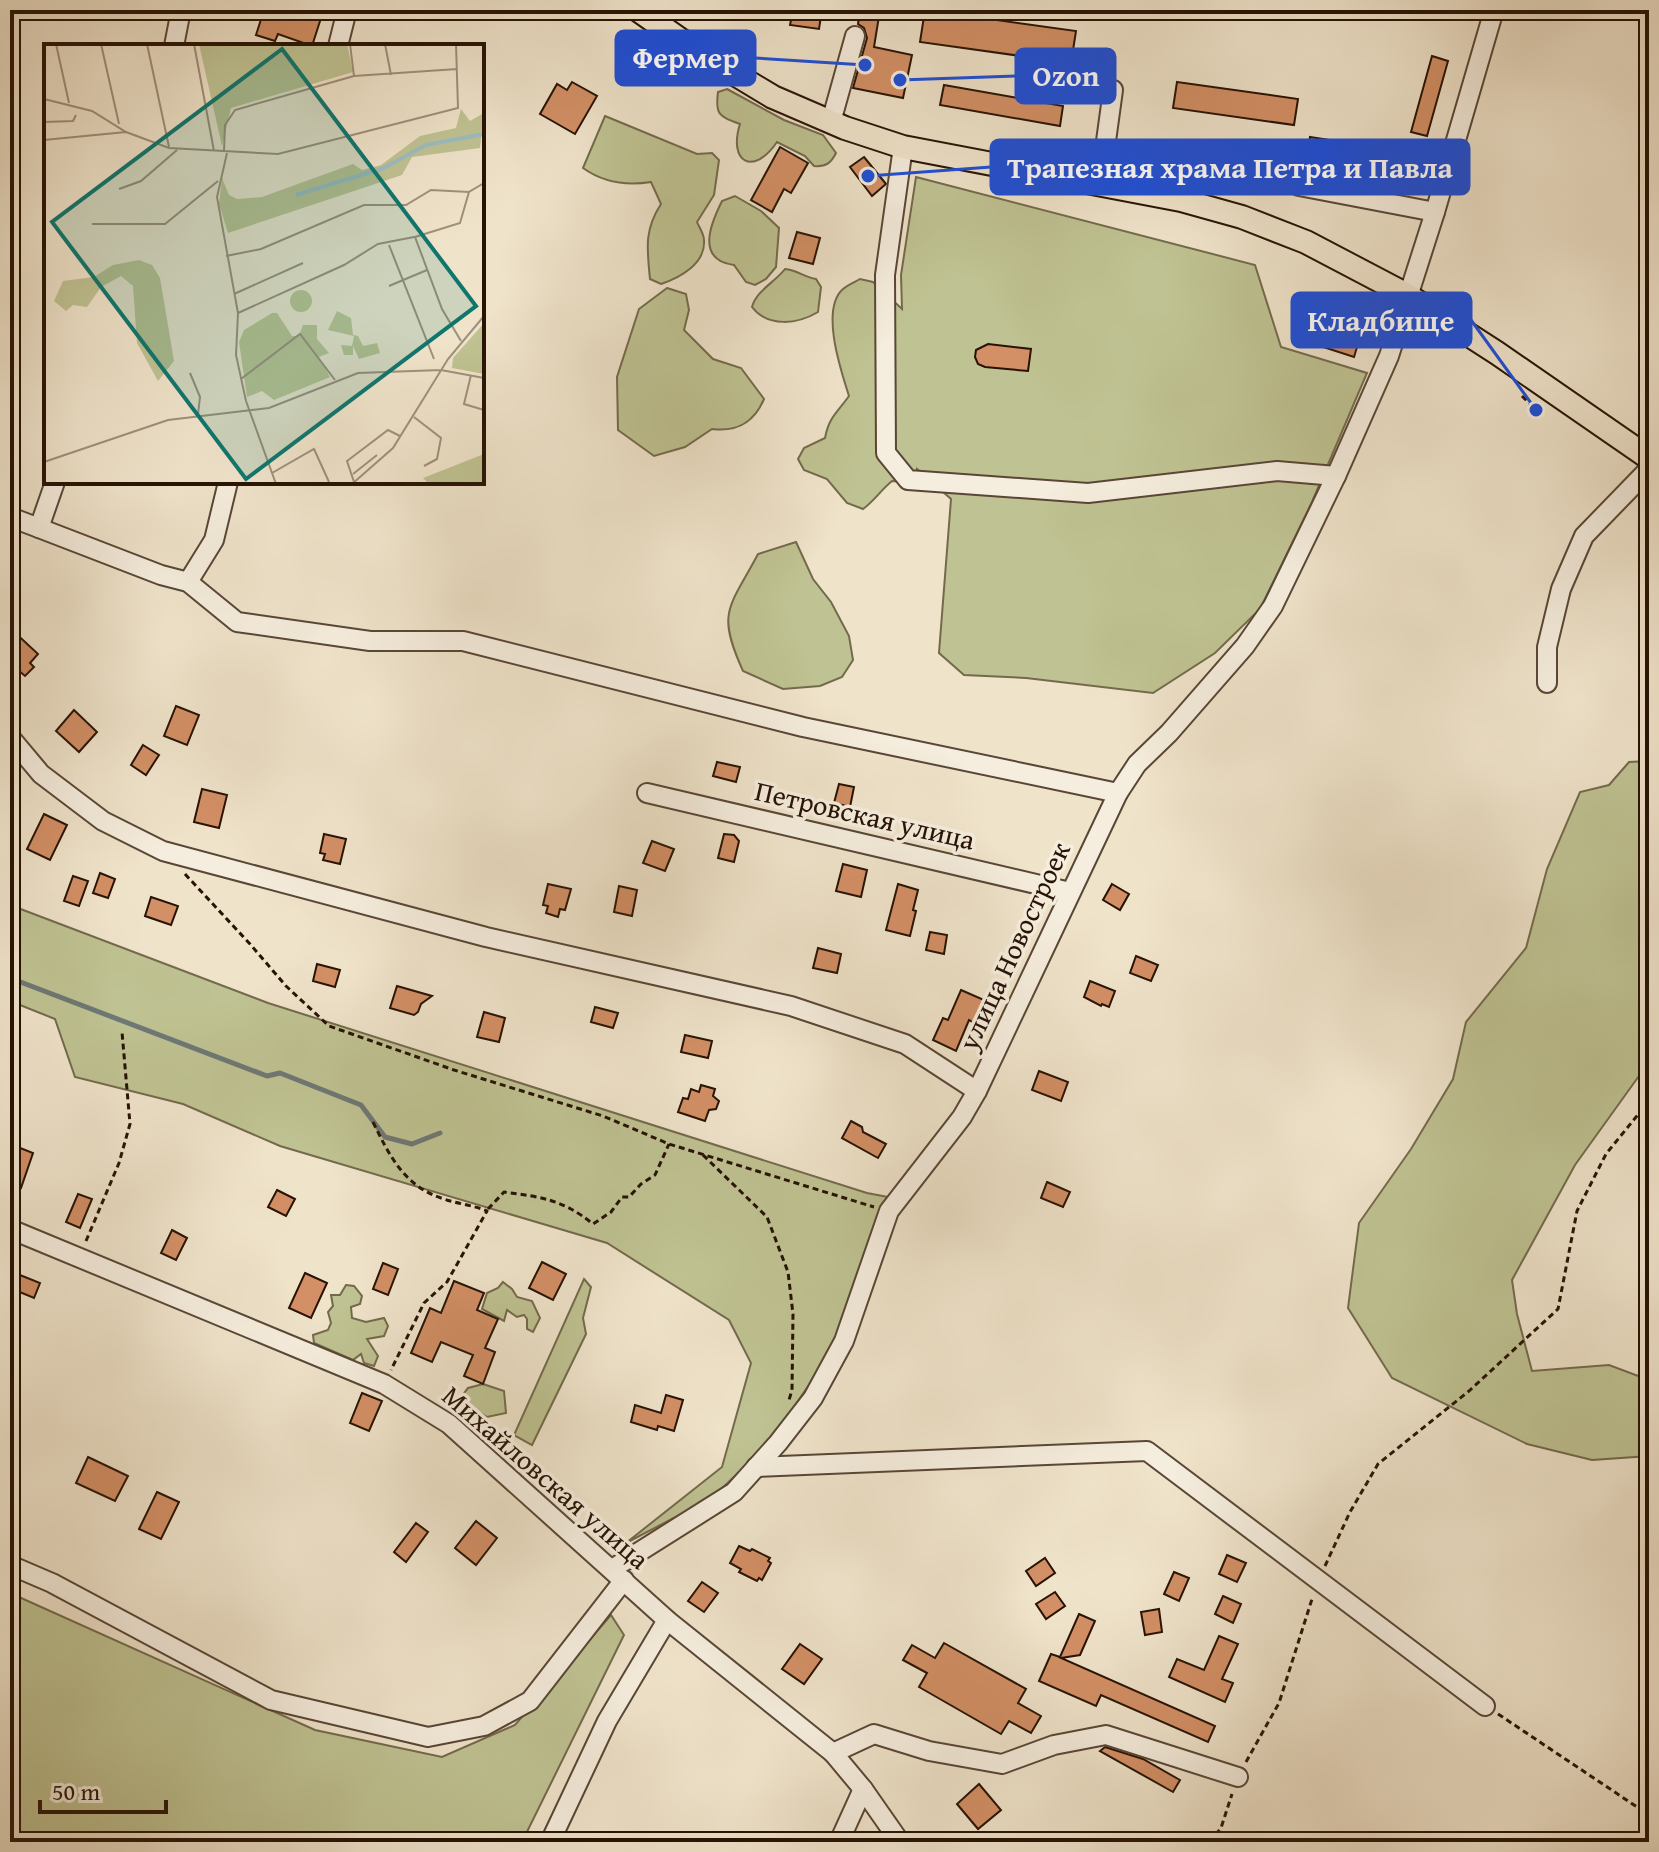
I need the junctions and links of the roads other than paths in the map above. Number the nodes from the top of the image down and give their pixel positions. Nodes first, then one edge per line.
1 (181, 10) edge
2 (347, 10) edge
3 (638, 10) edge
4 (1494, 10) edge
5 (855, 36) dead end
6 (174, 44) edge
7 (338, 44) edge
8 (1113, 90) dead end
9 (831, 122) junction
10 (903, 147) junction
11 (1100, 185) junction
12 (1299, 186) dead end
13 (1435, 212) junction
14 (1407, 295) junction
15 (1649, 458) edge
16 (1649, 469) edge
17 (1336, 476) junction
18 (54, 484) edge
19 (228, 484) edge
20 (10, 517) edge
21 (39, 528) junction
22 (188, 582) junction
23 (1547, 683) dead end
24 (10, 737) edge
25 (647, 793) dead end
26 (1118, 793) junction
27 (1070, 892) junction
28 (977, 1091) junction
29 (10, 1229) edge
30 (756, 1467) junction
31 (10, 1565) edge
32 (618, 1575) junction
33 (667, 1620) junction
34 (1485, 1706) road end
35 (833, 1753) junction
36 (1238, 1777) road end
37 (863, 1789) junction
38 (550, 1842) edge
39 (839, 1842) edge
40 (900, 1842) edge

1 - 6 street
2 - 7 street
3 - 9 main road
4 - 13 street, улица Новостроек
5 - 9 street
8 - 11 street
9 - 10 main road
10 - 11 main road
10 - 17 street
11 - 14 main road
12 - 13 street
13 - 14 street, улица Новостроек
14 - 15 main road
14 - 17 street, улица Новостроек
16 - 23 street
17 - 26 street, улица Новостроек
18 - 21 street
19 - 22 street
20 - 21 street
21 - 22 street
22 - 26 street
24 - 28 street
25 - 27 street, Петровская улица
26 - 27 street, улица Новостроек
27 - 28 street, улица Новостроек
28 - 30 street, улица Новостроек
29 - 32 street, Михайловская улица
30 - 32 street, улица Новостроек
30 - 34 street
31 - 32 street, улица Новостроек
32 - 33 street, Михайловская улица
33 - 35 street, Михайловская улица
33 - 38 street
35 - 36 street
35 - 37 street, Михайловская улица
37 - 39 street
37 - 40 street, Михайловская улица

